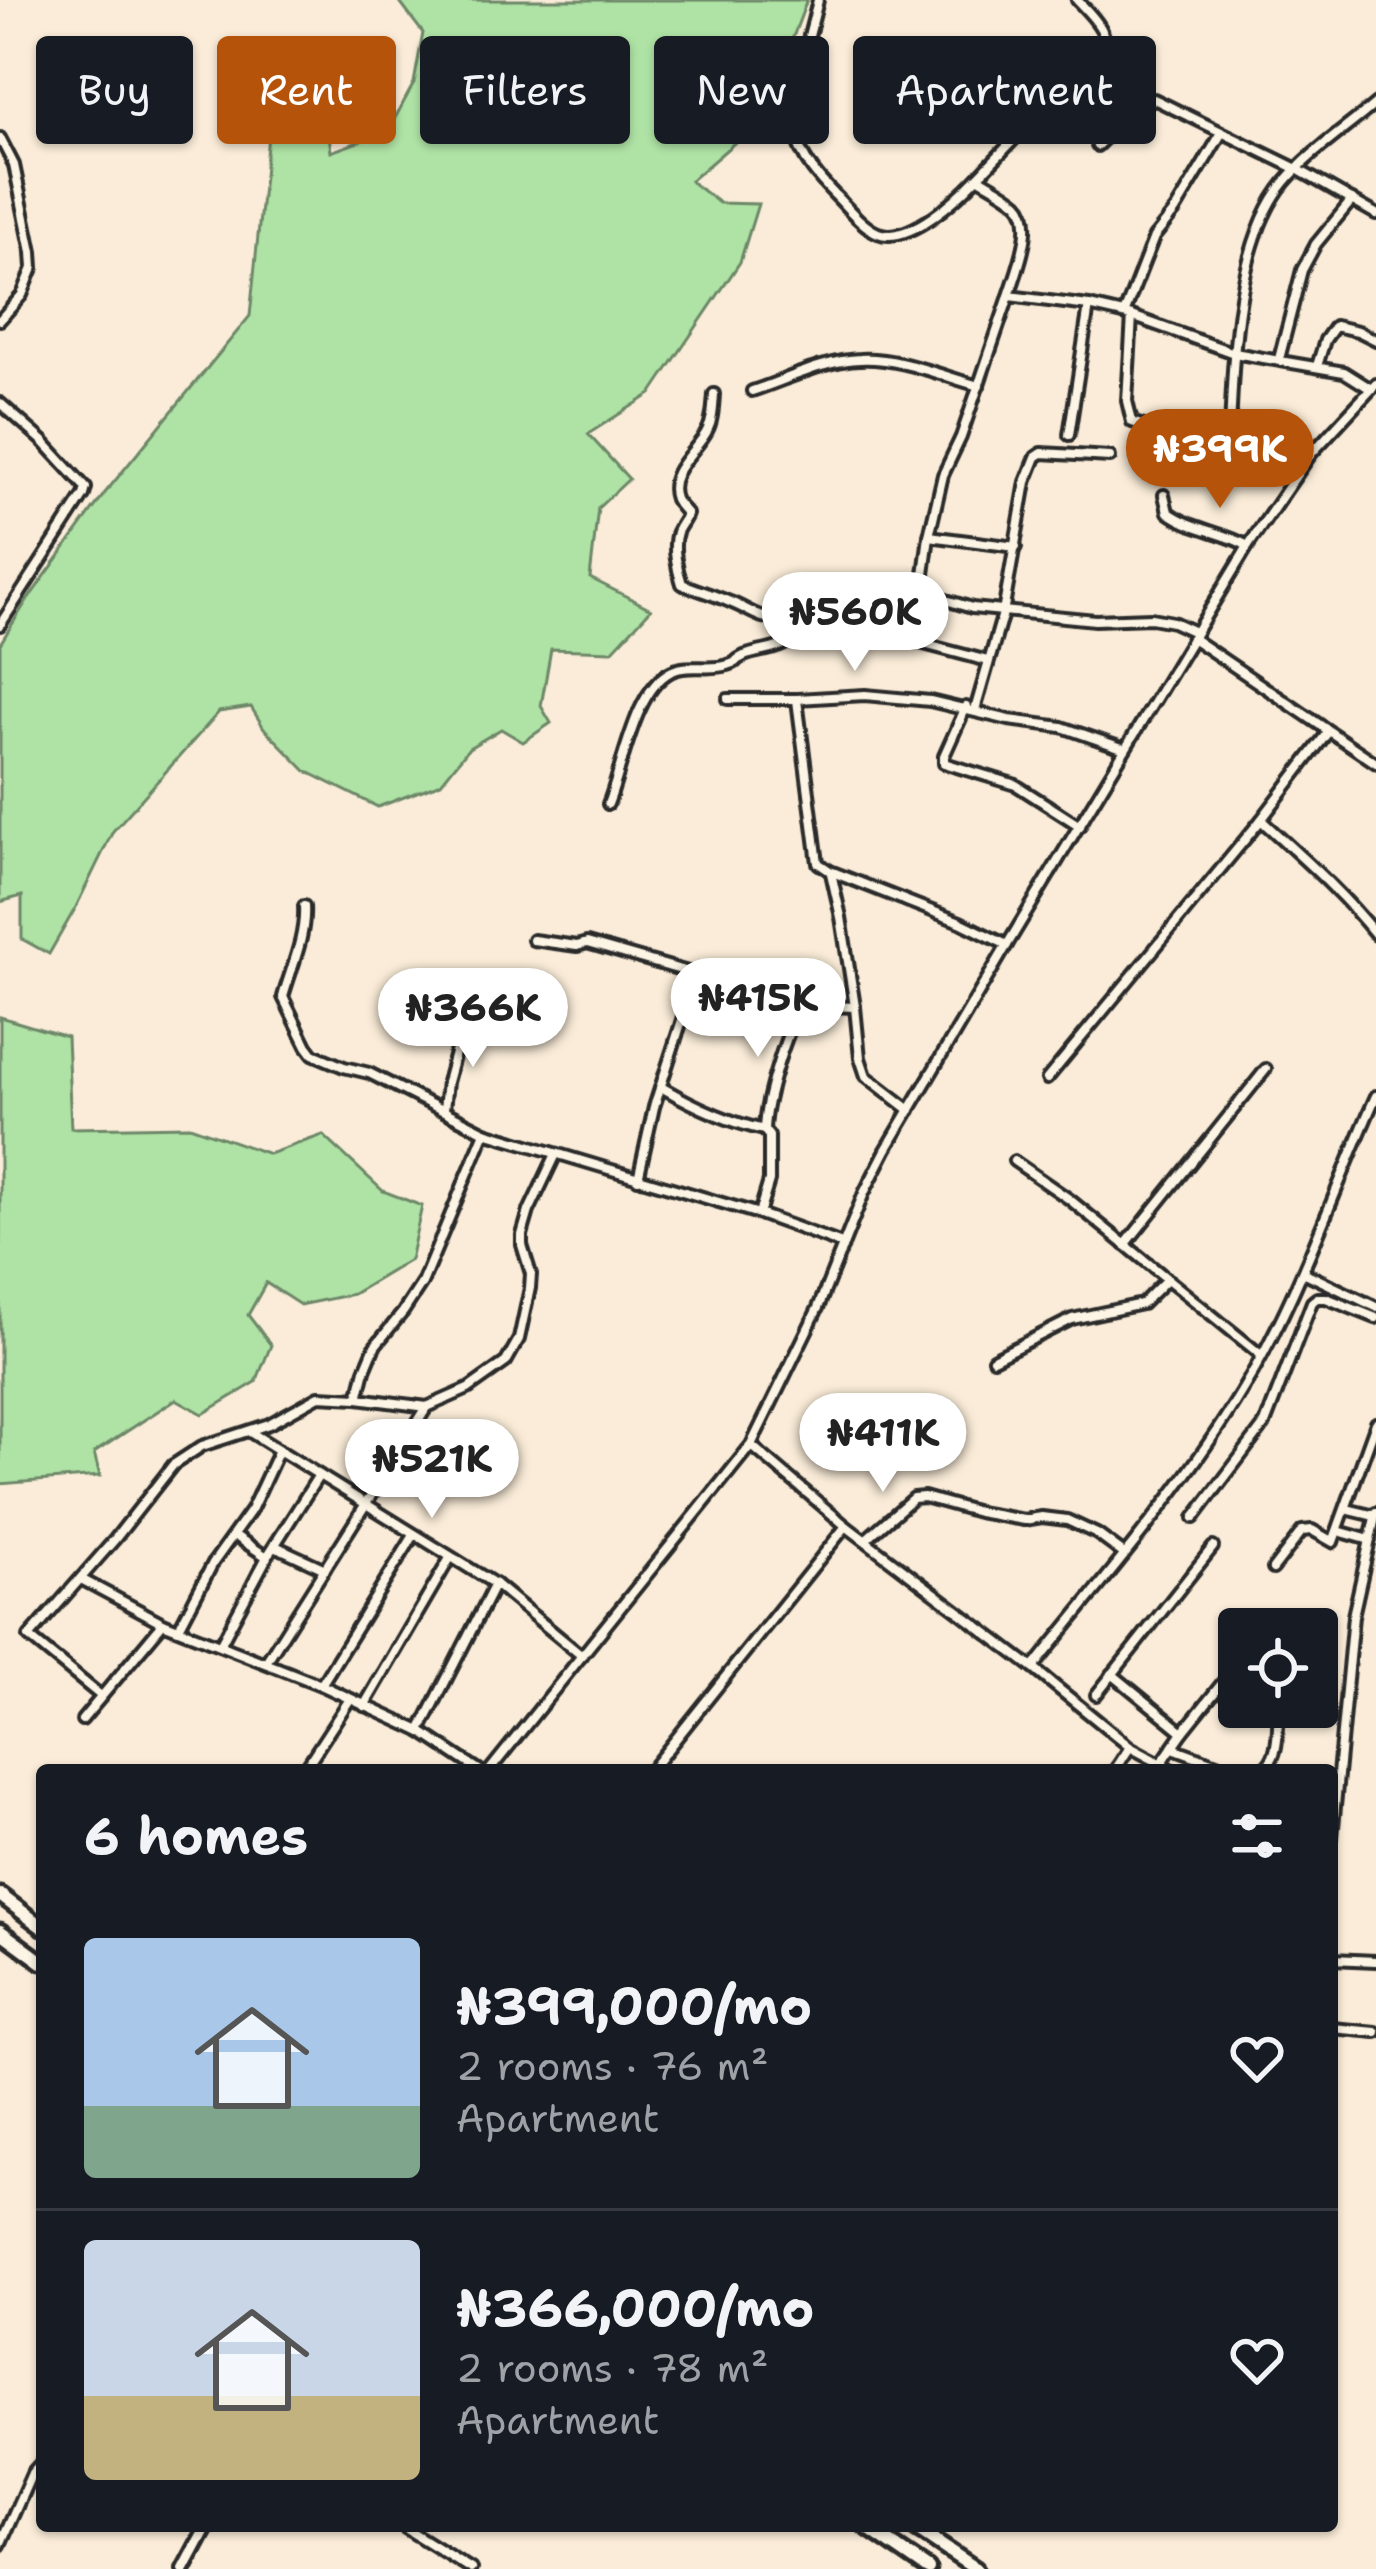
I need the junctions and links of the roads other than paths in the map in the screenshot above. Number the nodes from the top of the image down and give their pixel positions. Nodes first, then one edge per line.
1 (818, 0) edge
2 (1077, 0) edge
3 (1376, 103) edge
4 (1222, 134) junction
5 (0, 138) edge
6 (1097, 146) dead end
7 (1298, 169) junction
8 (978, 177) junction
9 (1352, 200) junction
10 (1376, 214) edge
11 (1010, 296) junction
12 (1089, 306) junction
13 (1128, 315) junction
14 (0, 320) edge
15 (1376, 340) edge
16 (1234, 352) junction
17 (1280, 359) junction
18 (1317, 366) junction
19 (979, 386) junction
20 (1374, 386) edge
21 (752, 391) dead end
22 (715, 394) dead end
23 (0, 404) edge
24 (1230, 433) junction
25 (1069, 436) dead end
26 (1311, 454) junction
27 (1110, 457) dead end
28 (1164, 495) dead end
29 (929, 536) junction
30 (1249, 546) junction
31 (1016, 547) junction
32 (1004, 613) junction
33 (788, 619) junction
34 (0, 625) edge
35 (1194, 635) junction
36 (988, 661) junction
37 (728, 699) dead end
38 (796, 700) junction
39 (970, 709) junction
40 (1328, 732) junction
41 (1125, 749) junction
42 (1376, 763) edge
43 (608, 804) dead end
44 (1261, 820) junction
45 (1079, 826) junction
46 (830, 872) junction
47 (304, 906) dead end
48 (1376, 935) edge
49 (533, 940) dead end
50 (1007, 945) junction
51 (702, 974) junction
52 (803, 1005) junction
53 (855, 1007) junction
54 (464, 1024) dead end
55 (1266, 1069) dead end
56 (1047, 1079) dead end
57 (660, 1086) junction
58 (1376, 1096) edge
59 (444, 1109) junction
60 (910, 1110) junction
61 (764, 1130) junction
62 (485, 1132) junction
63 (556, 1154) junction
64 (1014, 1161) dead end
65 (638, 1179) junction
66 (759, 1214) junction
67 (842, 1244) junction
68 (1125, 1245) junction
69 (1304, 1273) junction
70 (1167, 1279) junction
71 (1376, 1307) edge
72 (1376, 1318) edge
73 (1261, 1355) junction
74 (993, 1359) dead end
75 (358, 1398) junction
76 (427, 1406) junction
77 (1376, 1423) edge
78 (249, 1431) junction
79 (751, 1445) junction
80 (278, 1450) junction
81 (319, 1475) junction
82 (365, 1504) junction
83 (1346, 1509) junction
84 (1376, 1515) edge
85 (1194, 1519) dead end
86 (846, 1526) junction
87 (1338, 1531) junction
88 (233, 1535) junction
89 (414, 1535) junction
90 (865, 1540) junction
91 (1370, 1540) junction
92 (275, 1546) junction
93 (1213, 1547) dead end
94 (1124, 1554) junction
95 (267, 1557) junction
96 (450, 1558) junction
97 (325, 1569) junction
98 (1273, 1569) dead end
99 (81, 1579) junction
100 (495, 1584) junction
101 (164, 1623) junction
102 (178, 1628) junction
103 (220, 1645) junction
104 (582, 1656) junction
105 (266, 1662) junction
106 (1033, 1668) junction
107 (1112, 1674) junction
108 (321, 1685) junction
109 (1218, 1688) edge
110 (1096, 1695) dead end
111 (101, 1696) junction
112 (350, 1699) junction
113 (364, 1706) junction
114 (82, 1720) dead end
115 (1276, 1728) edge
116 (420, 1731) junction
117 (1183, 1732) junction
118 (1130, 1747) junction
119 (1172, 1748) junction
120 (308, 1764) edge
121 (470, 1764) edge
122 (495, 1764) edge
123 (655, 1764) edge
124 (1118, 1764) edge
125 (1158, 1764) edge
126 (1161, 1764) edge
127 (1214, 1764) edge
128 (1270, 1764) edge
129 (1337, 1764) edge
130 (0, 1895) edge
131 (36, 1922) edge
132 (0, 1931) edge
133 (36, 1957) edge
134 (1338, 1959) edge
135 (1376, 1961) edge
136 (1338, 2029) edge
137 (1376, 2032) edge
138 (36, 2469) edge
139 (204, 2532) edge
140 (411, 2532) edge
141 (875, 2532) edge
142 (922, 2532) edge
143 (0, 2545) edge
144 (184, 2569) edge
145 (470, 2569) edge
146 (928, 2569) edge
147 (976, 2569) edge

1 - 8 street
2 - 8 street
3 - 7 street
4 - 6 street
4 - 7 street
4 - 13 street
5 - 14 street
7 - 9 street
7 - 16 street
8 - 11 street
9 - 10 street
9 - 17 street
11 - 12 street
11 - 19 street
12 - 13 street
12 - 25 street
13 - 16 street
13 - 24 street
15 - 18 street
16 - 17 street
16 - 24 street
17 - 18 street
18 - 20 street
19 - 21 street
19 - 29 street
20 - 26 street
22 - 33 street
23 - 34 street
24 - 26 street
26 - 30 street
27 - 31 street
28 - 30 street
29 - 31 street
29 - 32 street
30 - 35 street
31 - 32 street
32 - 35 street
32 - 36 street
33 - 36 street
33 - 43 street
35 - 40 street
35 - 41 street
36 - 39 street
37 - 38 street
38 - 39 street
38 - 46 street
39 - 41 street
39 - 45 street
40 - 42 street
40 - 44 street
41 - 45 street
44 - 48 street
44 - 56 street
45 - 50 street
46 - 50 street
46 - 53 street
47 - 59 street
49 - 51 street
50 - 60 street
51 - 52 street
51 - 57 street
52 - 53 street
52 - 61 street
53 - 60 street
54 - 59 street
55 - 68 street
57 - 61 street
57 - 65 street
58 - 69 street
59 - 62 street
60 - 67 street
61 - 66 street
62 - 63 street
62 - 75 street
63 - 65 street
63 - 76 street
64 - 68 street
65 - 66 street
66 - 67 street
67 - 79 street
68 - 70 street
69 - 71 street
69 - 73 street
70 - 73 street
70 - 74 street
72 - 85 street
73 - 94 street
75 - 76 street
75 - 78 street
76 - 82 street
77 - 83 street
78 - 80 street
78 - 99 street
79 - 86 street
79 - 104 street
80 - 81 street
80 - 88 street
81 - 82 street
81 - 92 street
82 - 89 street
82 - 97 street
83 - 84 street
83 - 87 street
84 - 91 street
86 - 90 street
86 - 123 street
87 - 91 street
87 - 98 street
88 - 95 street
88 - 102 street
89 - 96 street
89 - 108 street
90 - 94 street
90 - 106 street
91 - 129 street
92 - 95 street
92 - 97 street
93 - 107 street
94 - 106 street
95 - 103 street
96 - 100 street
96 - 113 street
97 - 105 street
99 - 101 street
99 - 111 street
100 - 104 street
100 - 116 street
101 - 102 street
101 - 111 street
102 - 103 street
103 - 105 street
104 - 122 street
105 - 108 street
106 - 118 street
107 - 110 street
107 - 117 street
108 - 112 street
109 - 117 street
111 - 114 street
112 - 113 street
112 - 120 street
113 - 116 street
115 - 128 street
116 - 121 street
117 - 119 street
118 - 124 street
118 - 125 street
119 - 126 street
119 - 127 street
130 - 131 main road
132 - 133 main road
134 - 135 street
136 - 137 street
138 - 143 street
139 - 144 street
140 - 145 street
141 - 146 main road
142 - 147 main road

